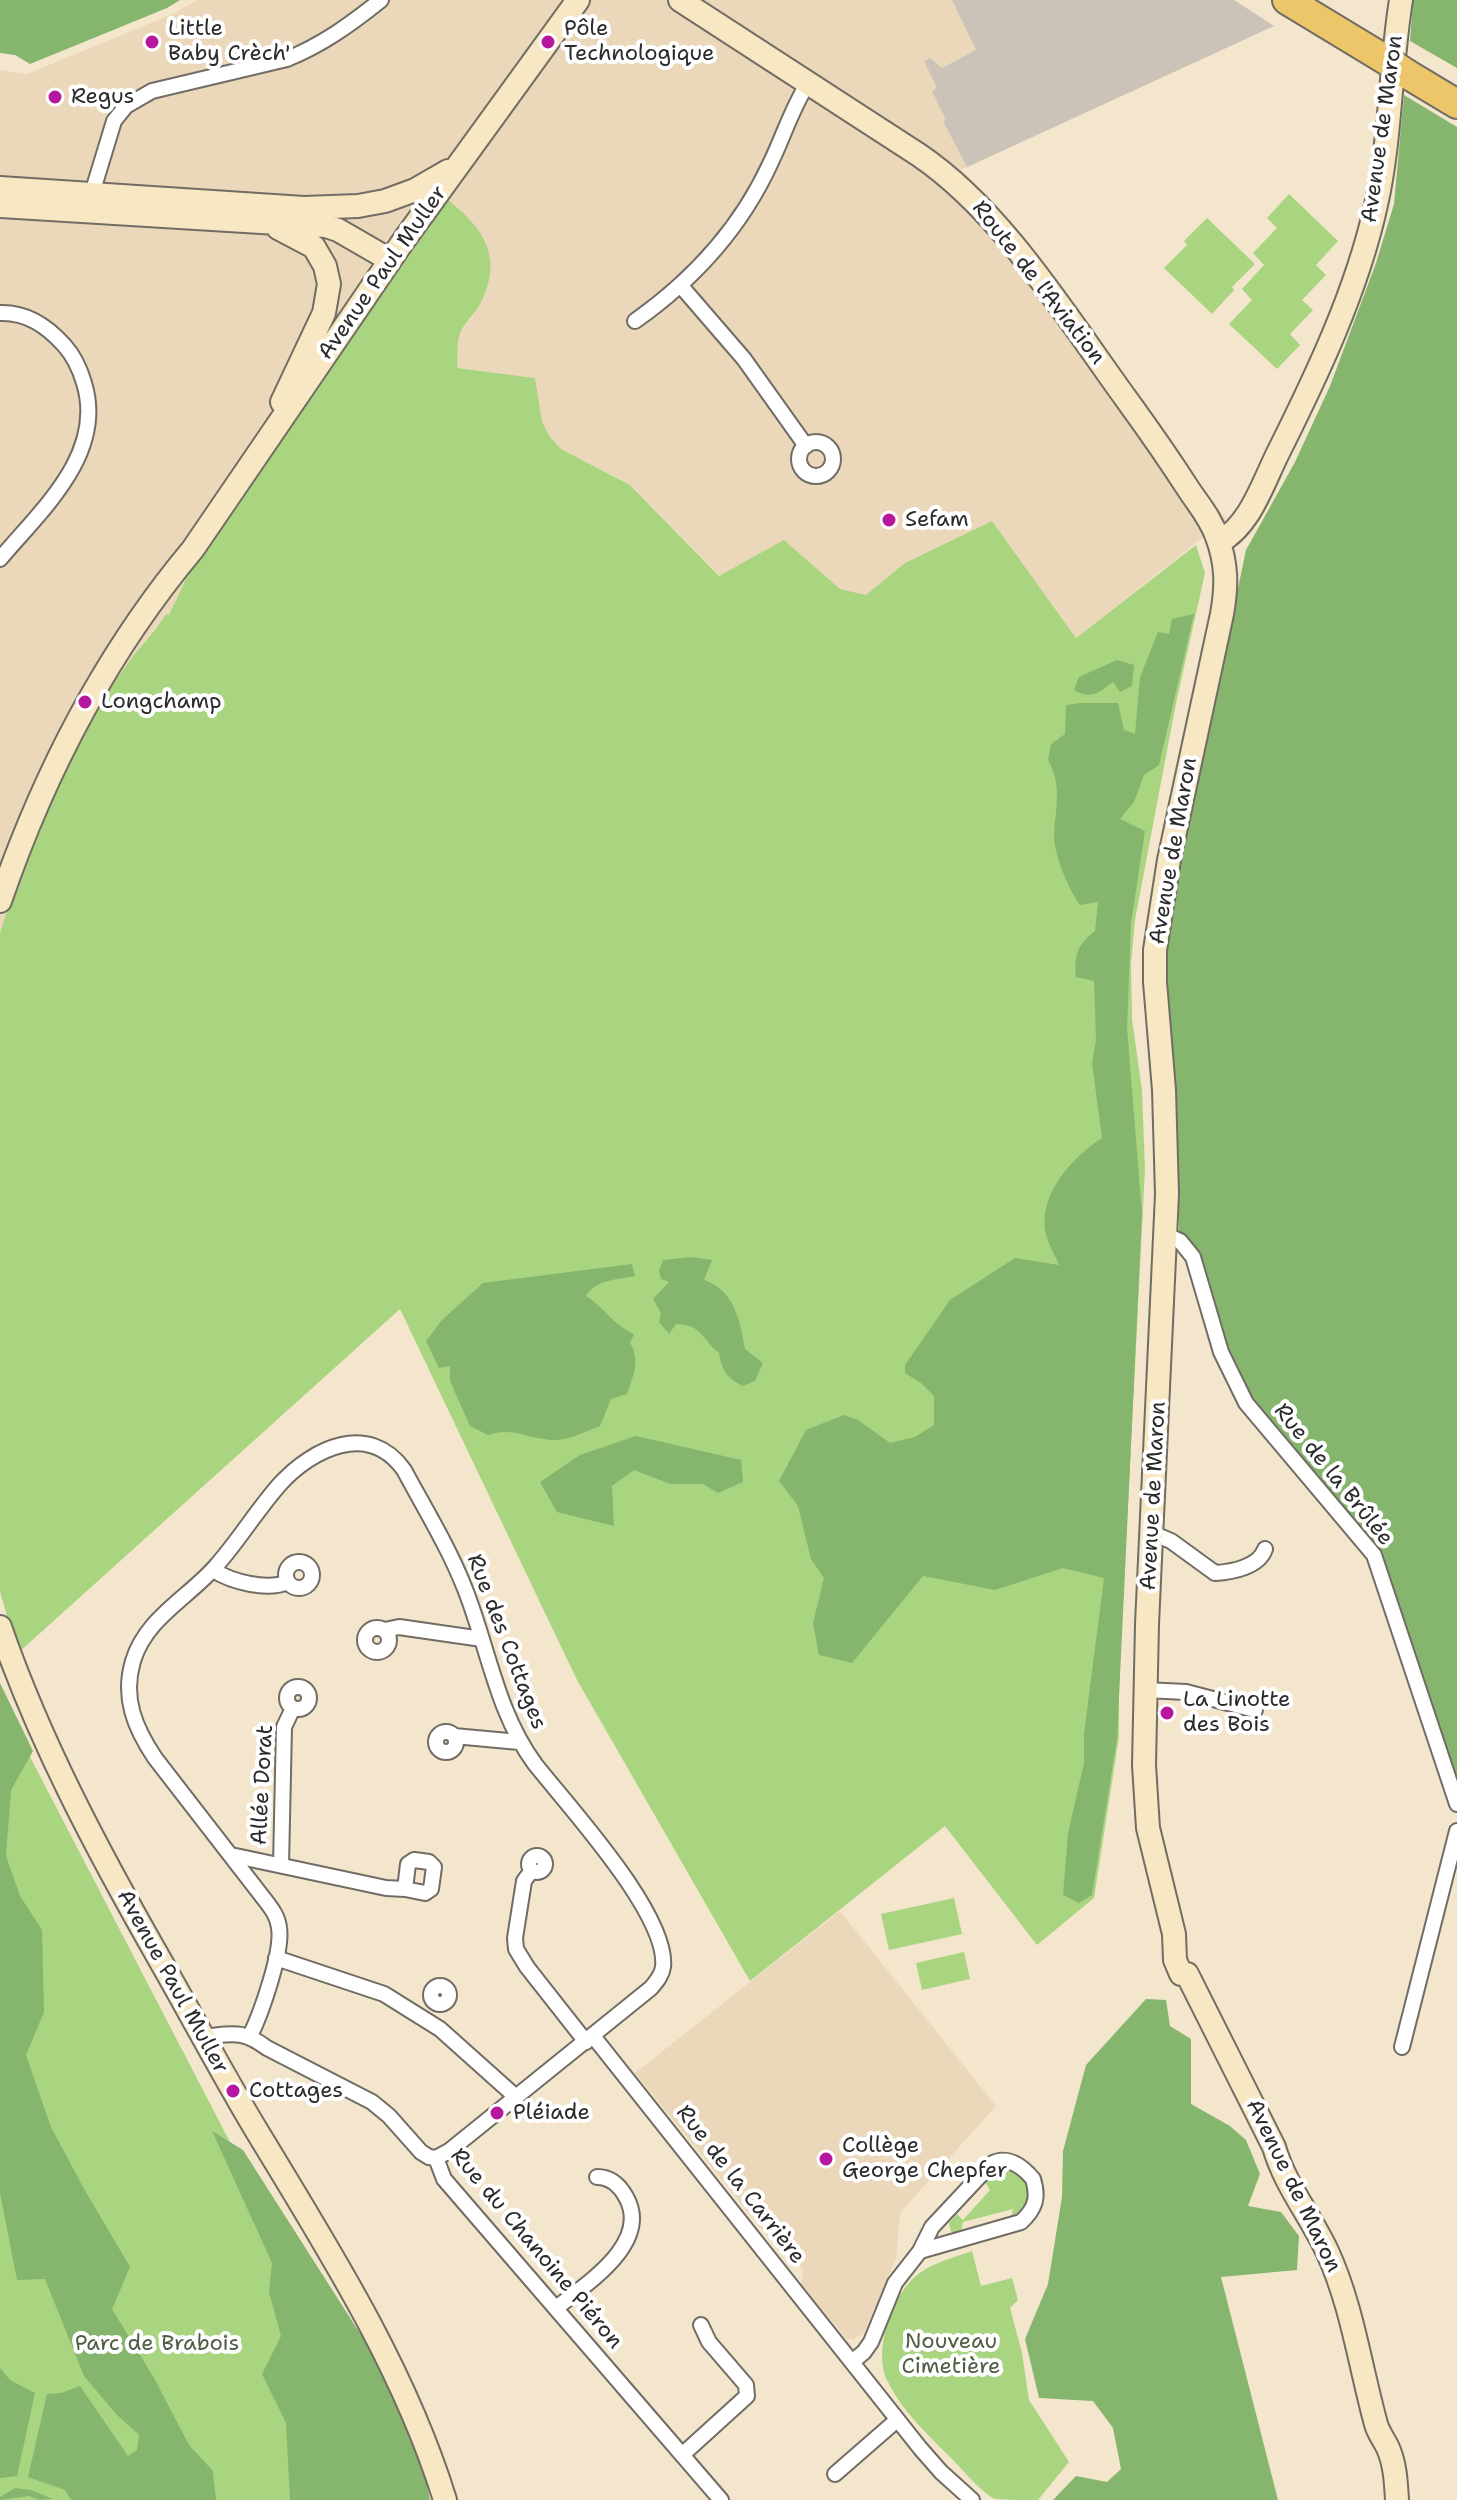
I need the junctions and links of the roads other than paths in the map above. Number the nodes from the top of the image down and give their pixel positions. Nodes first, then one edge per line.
1 (381, 0) edge
2 (578, 0) edge
3 (680, 0) edge
4 (1287, 0) edge
5 (1319, 0) edge
6 (1401, 0) edge
7 (1397, 58) junction
8 (808, 83) junction
9 (1457, 85) edge
10 (1457, 104) edge
11 (456, 166) junction
12 (0, 188) edge
13 (90, 203) junction
14 (0, 206) edge
15 (304, 208) junction
16 (269, 224) junction
17 (390, 260) junction
18 (681, 286) junction
19 (0, 313) edge
20 (635, 321) dead end
21 (806, 446) dead end
22 (256, 459) junction
23 (1219, 542) junction
24 (0, 559) edge
25 (0, 901) edge
26 (1167, 1235) junction
27 (1152, 1533) junction
28 (1265, 1549) dead end
29 (213, 1570) junction
30 (288, 1582) dead end
31 (0, 1627) edge
32 (385, 1630) dead end
33 (482, 1639) junction
34 (1145, 1690) junction
35 (293, 1708) dead end
36 (1255, 1710) dead end
37 (454, 1736) dead end
38 (519, 1742) junction
39 (1457, 1804) edge
40 (1457, 1831) edge
41 (231, 1855) junction
42 (288, 1867) junction
43 (532, 1870) dead end
44 (405, 1889) dead end
45 (276, 1958) junction
46 (438, 2004) dead end
47 (432, 2023) junction
48 (250, 2036) junction
49 (202, 2037) junction
50 (590, 2039) junction
51 (1402, 2047) dead end
52 (516, 2097) junction
53 (436, 2158) junction
54 (597, 2177) dead end
55 (920, 2251) junction
56 (556, 2308) junction
57 (701, 2325) dead end
58 (852, 2362) junction
59 (897, 2420) junction
60 (682, 2455) junction
61 (835, 2474) dead end
62 (445, 2500) edge
63 (721, 2500) edge
64 (972, 2500) edge
65 (1397, 2500) edge

1 - 13 street
2 - 11 street, Avenue Paul Muller
3 - 8 street, Route de l'Aviation
4 - 7 highway
5 - 7 highway
6 - 23 street, Avenue de Maron
7 - 9 highway
7 - 10 highway
8 - 18 street
8 - 23 street, Route de l'Aviation
11 - 15 street
11 - 17 street, Avenue Paul Muller
12 - 13 street
13 - 14 street
13 - 15 street
13 - 16 street
15 - 17 street
16 - 17 street
16 - 22 street
17 - 22 street, Avenue Paul Muller
18 - 20 street
18 - 21 street
19 - 24 street
22 - 25 street, Avenue Paul Muller
23 - 26 street, Avenue de Maron
26 - 27 street, Avenue de Maron
26 - 39 street, Rue de la Brûlée
27 - 28 street
27 - 34 street, Avenue de Maron
29 - 30 street
29 - 33 street, Rue des Cottages
29 - 41 street, Rue des Cottages
31 - 49 street, Avenue Paul Muller
32 - 33 street
33 - 38 street, Rue des Cottages
34 - 36 street
34 - 65 street, Avenue de Maron
35 - 42 street, Allée Dorat
37 - 38 street
38 - 50 street, Rue des Cottages
40 - 51 street
41 - 42 street
41 - 45 street, Rue des Cottages
42 - 44 street
43 - 50 street, Rue de la Carrière
45 - 47 street
45 - 48 street, Rue des Cottages
46 - 47 street
47 - 52 street
48 - 49 street
48 - 53 street, Rue du Chanoine Piéron
49 - 62 street, Avenue Paul Muller
50 - 52 street, Rue des Cottages
50 - 58 street, Rue de la Carrière
52 - 53 street, Rue des Cottages
53 - 56 street, Rue du Chanoine Piéron
54 - 56 street
55 - 55 street
55 - 58 street
56 - 60 street, Rue du Chanoine Piéron
57 - 60 street
58 - 59 street, Rue de la Carrière
59 - 61 street
59 - 64 street, Rue de la Carrière
60 - 63 street, Rue du Chanoine Piéron

